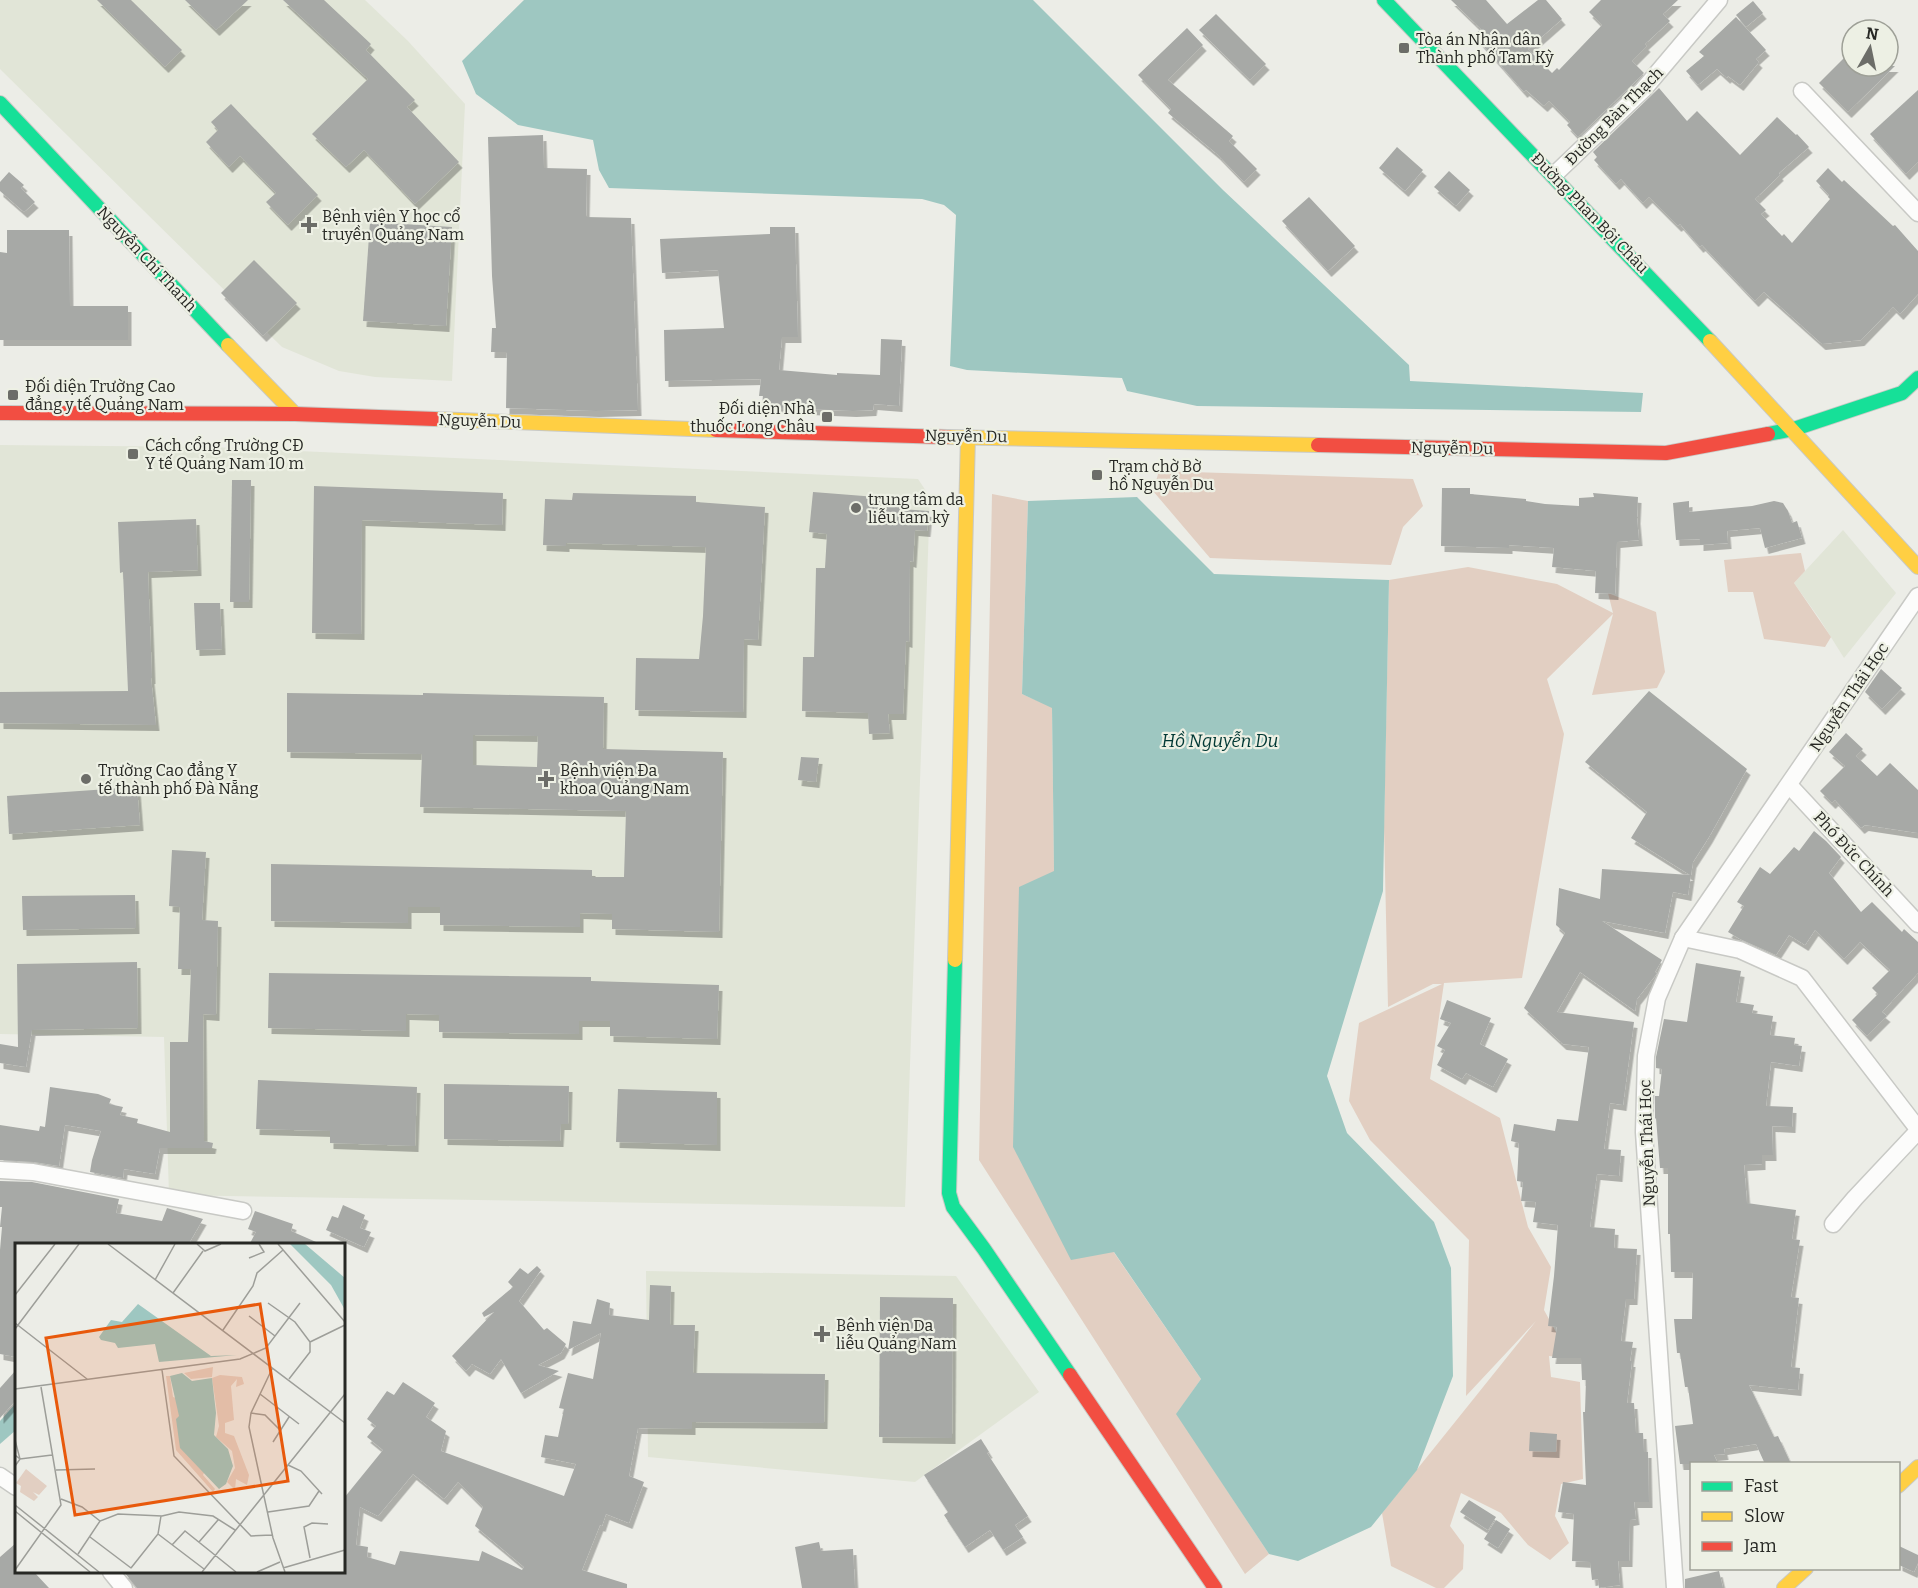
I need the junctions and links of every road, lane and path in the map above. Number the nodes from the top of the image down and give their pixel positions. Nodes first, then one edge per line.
1 (1384, 0) edge
2 (1719, 0) edge
3 (1802, 91) dead end
4 (0, 103) edge
5 (1554, 175) junction
6 (1918, 213) edge
7 (1918, 378) edge
8 (0, 413) edge
9 (295, 414) junction
10 (1794, 429) junction
11 (968, 436) junction
12 (1918, 567) edge
13 (1918, 596) edge
14 (1790, 785) junction
15 (1918, 924) edge
16 (1683, 938) junction
17 (1918, 1130) edge
18 (0, 1170) edge
19 (243, 1211) dead end
20 (1833, 1224) dead end
21 (1918, 1467) edge
22 (0, 1476) edge
23 (1900, 1485) edge
24 (15, 1486) edge
25 (1805, 1570) edge
26 (112, 1573) edge
27 (124, 1588) edge
28 (1215, 1588) edge
29 (1675, 1588) edge
30 (1784, 1588) edge

1 - 5 street, Đường Phan Bội Châu
2 - 5 street, Đường Bàn Thạch
3 - 6 street
4 - 9 street, Nguyễn Chí Thanh
5 - 10 street, Đường Phan Bội Châu
7 - 10 street, Nguyễn Du
8 - 9 street, Nguyễn Du
9 - 11 street, Nguyễn Du
10 - 11 street, Nguyễn Du
10 - 12 street, Đường Phan Bội Châu
11 - 28 street
13 - 14 street, Nguyễn Thái Học
14 - 15 street, Phó Đức Chính
14 - 16 street, Nguyễn Thái Học
16 - 17 street
16 - 29 street, Nguyễn Thái Học
17 - 20 street
18 - 19 street
21 - 23 street
22 - 24 street
25 - 30 street
26 - 27 street

